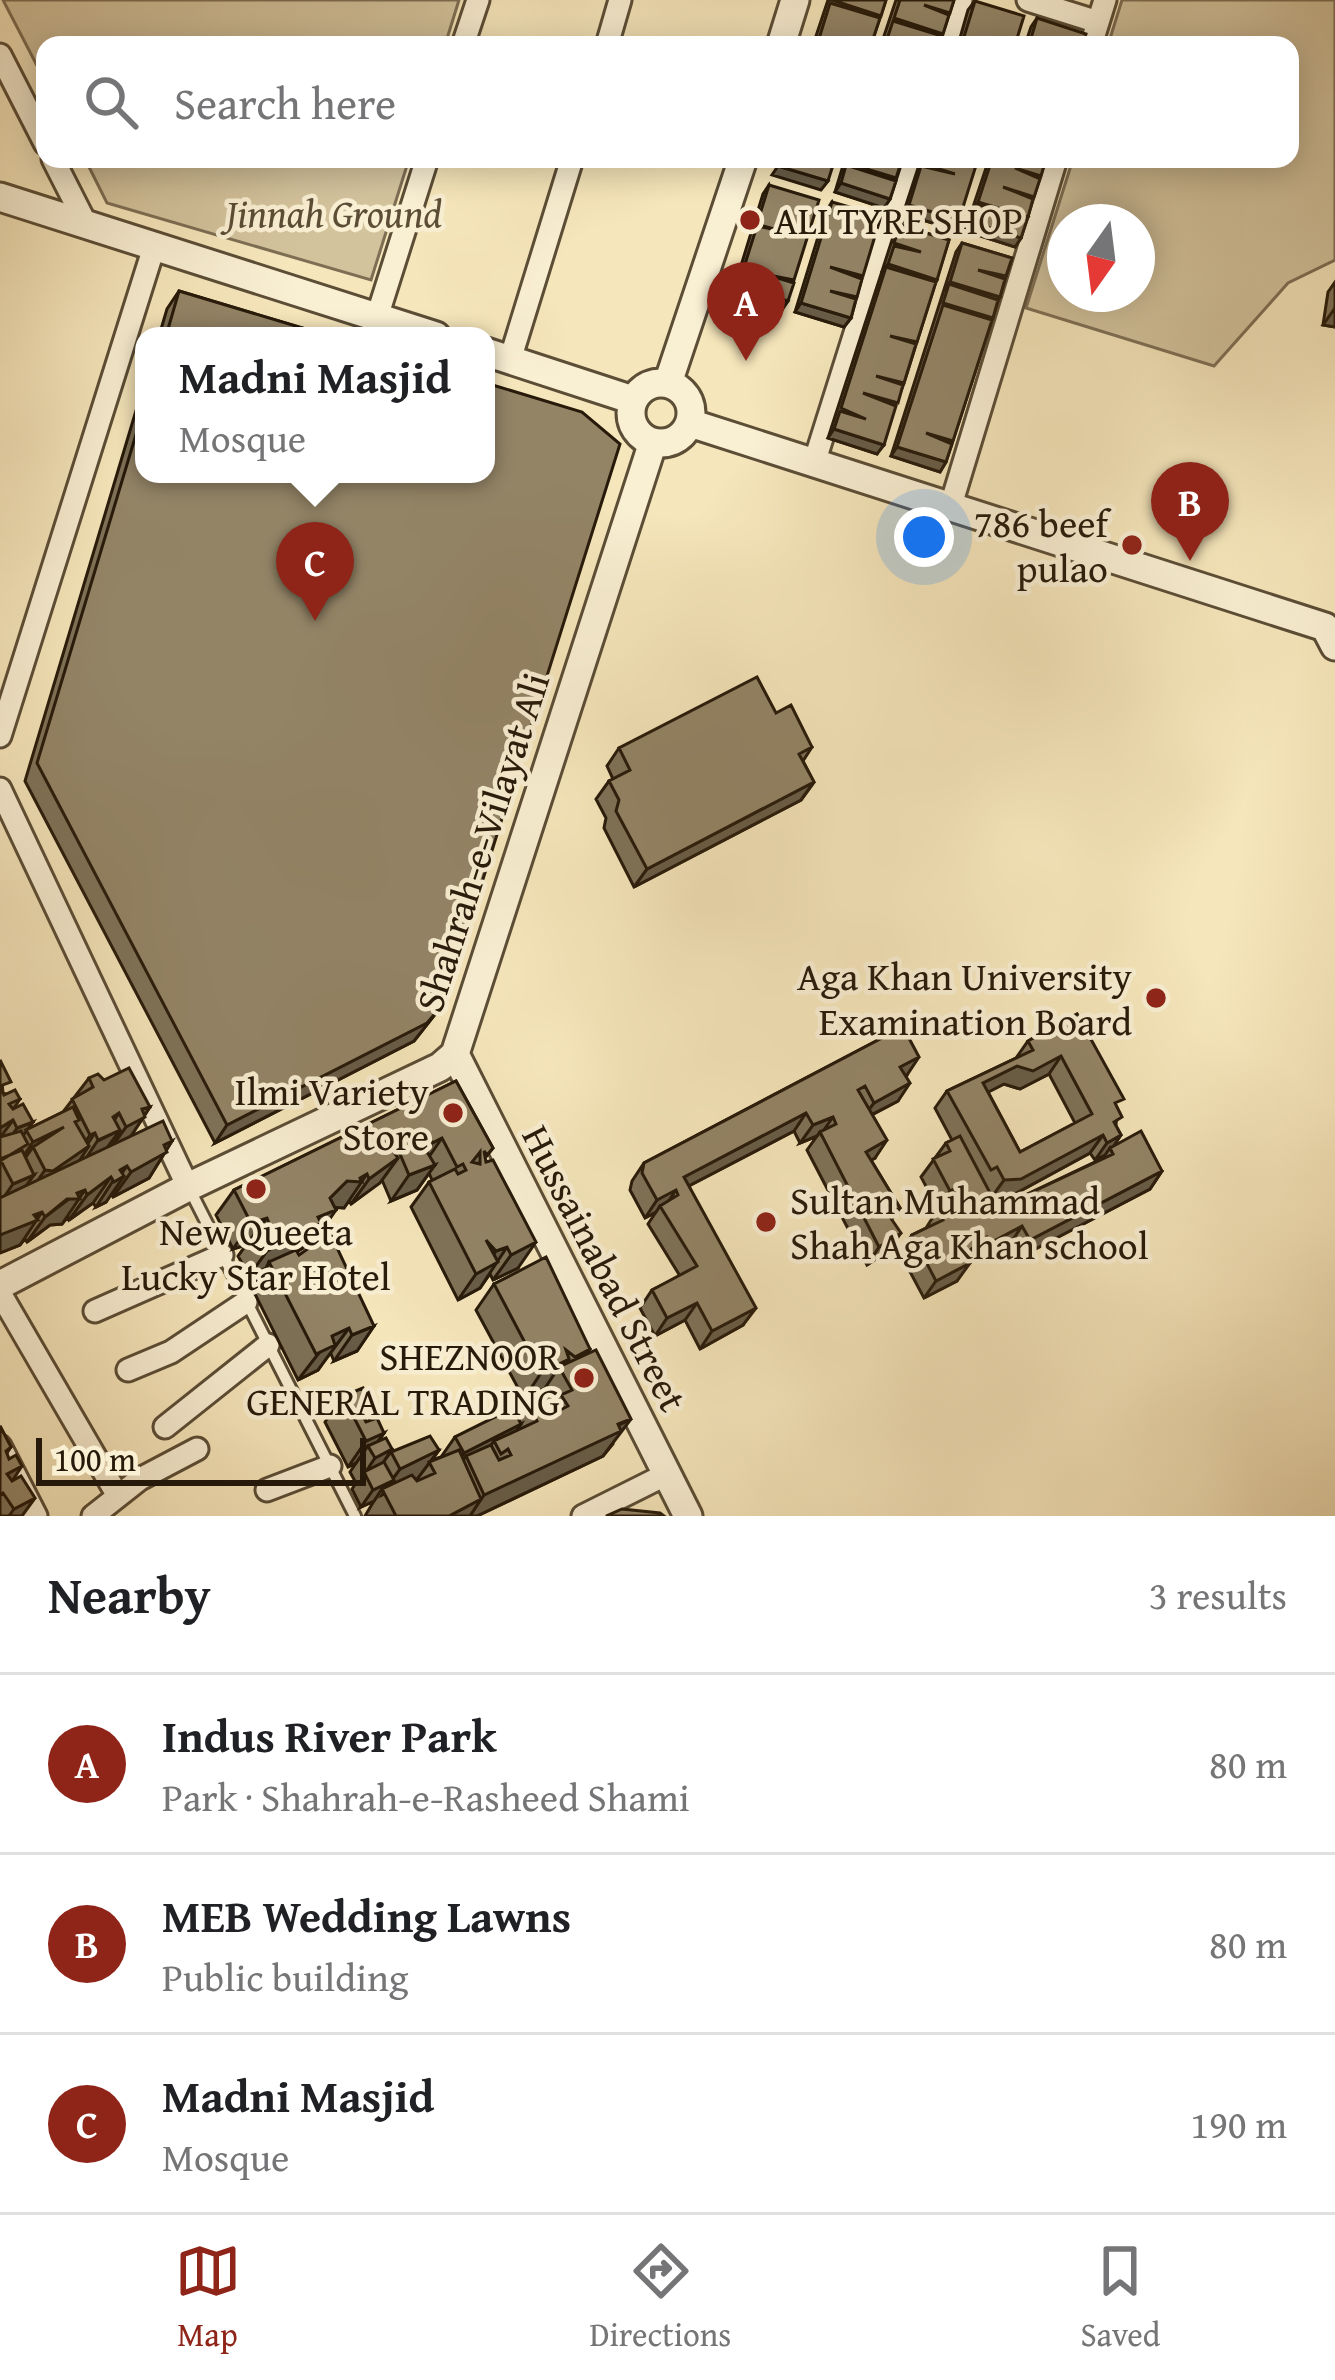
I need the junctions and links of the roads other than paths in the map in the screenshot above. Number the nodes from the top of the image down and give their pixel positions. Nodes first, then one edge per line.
1 (478, 0) edge
2 (620, 0) edge
3 (796, 0) edge
4 (961, 0) edge
5 (1028, 0) edge
6 (1101, 11) edge
7 (467, 36) edge
8 (610, 36) edge
9 (784, 36) edge
10 (950, 36) edge
11 (0, 55) edge
12 (36, 125) edge
13 (58, 168) edge
14 (424, 168) edge
15 (569, 168) edge
16 (740, 168) edge
17 (907, 168) edge
18 (1053, 168) edge
19 (0, 197) edge
20 (85, 221) junction
21 (155, 244) junction
22 (377, 317) junction
23 (408, 327) edge
24 (498, 356) edge
25 (668, 383) junction
26 (633, 400) junction
27 (690, 423) junction
28 (652, 442) junction
29 (814, 460) junction
30 (951, 505) junction
31 (1334, 644) edge
32 (0, 736) edge
33 (0, 789) edge
34 (455, 1054) junction
35 (188, 1186) junction
36 (222, 1255) junction
37 (0, 1289) edge
38 (246, 1302) junction
39 (95, 1311) dead end
40 (268, 1346) junction
41 (128, 1370) dead end
42 (166, 1427) dead end
43 (0, 1446) edge
44 (196, 1449) dead end
45 (330, 1466) junction
46 (665, 1475) junction
47 (267, 1490) dead end
48 (118, 1496) junction
49 (36, 1516) edge
50 (93, 1516) edge
51 (355, 1516) edge
52 (583, 1516) edge
53 (688, 1516) edge

1 - 7 street
2 - 8 street
3 - 9 street
4 - 10 street
5 - 6 street
11 - 12 street
13 - 20 street
14 - 22 street
15 - 24 street
16 - 25 street
17 - 29 street
18 - 30 street
19 - 20 street
20 - 21 street
21 - 22 street
21 - 32 street
22 - 23 street
24 - 26 street
25 - 26 street
25 - 27 street
26 - 28 street
27 - 28 street
27 - 29 street
28 - 34 street, Shahrah-e-Vilayat Ali
29 - 30 street
30 - 31 street
33 - 35 street
34 - 35 street, Shahrah-e-Vilayat Ali
34 - 46 street, Hussainabad Street
35 - 36 lane
35 - 37 street, Shahrah-e-Vilayat Ali
36 - 38 lane
36 - 39 street
37 - 48 street
38 - 40 lane
38 - 41 street
40 - 42 street
40 - 45 lane
43 - 49 street
44 - 48 street
45 - 47 street
45 - 51 lane
46 - 52 street
46 - 53 street, Hussainabad Street
48 - 50 street

